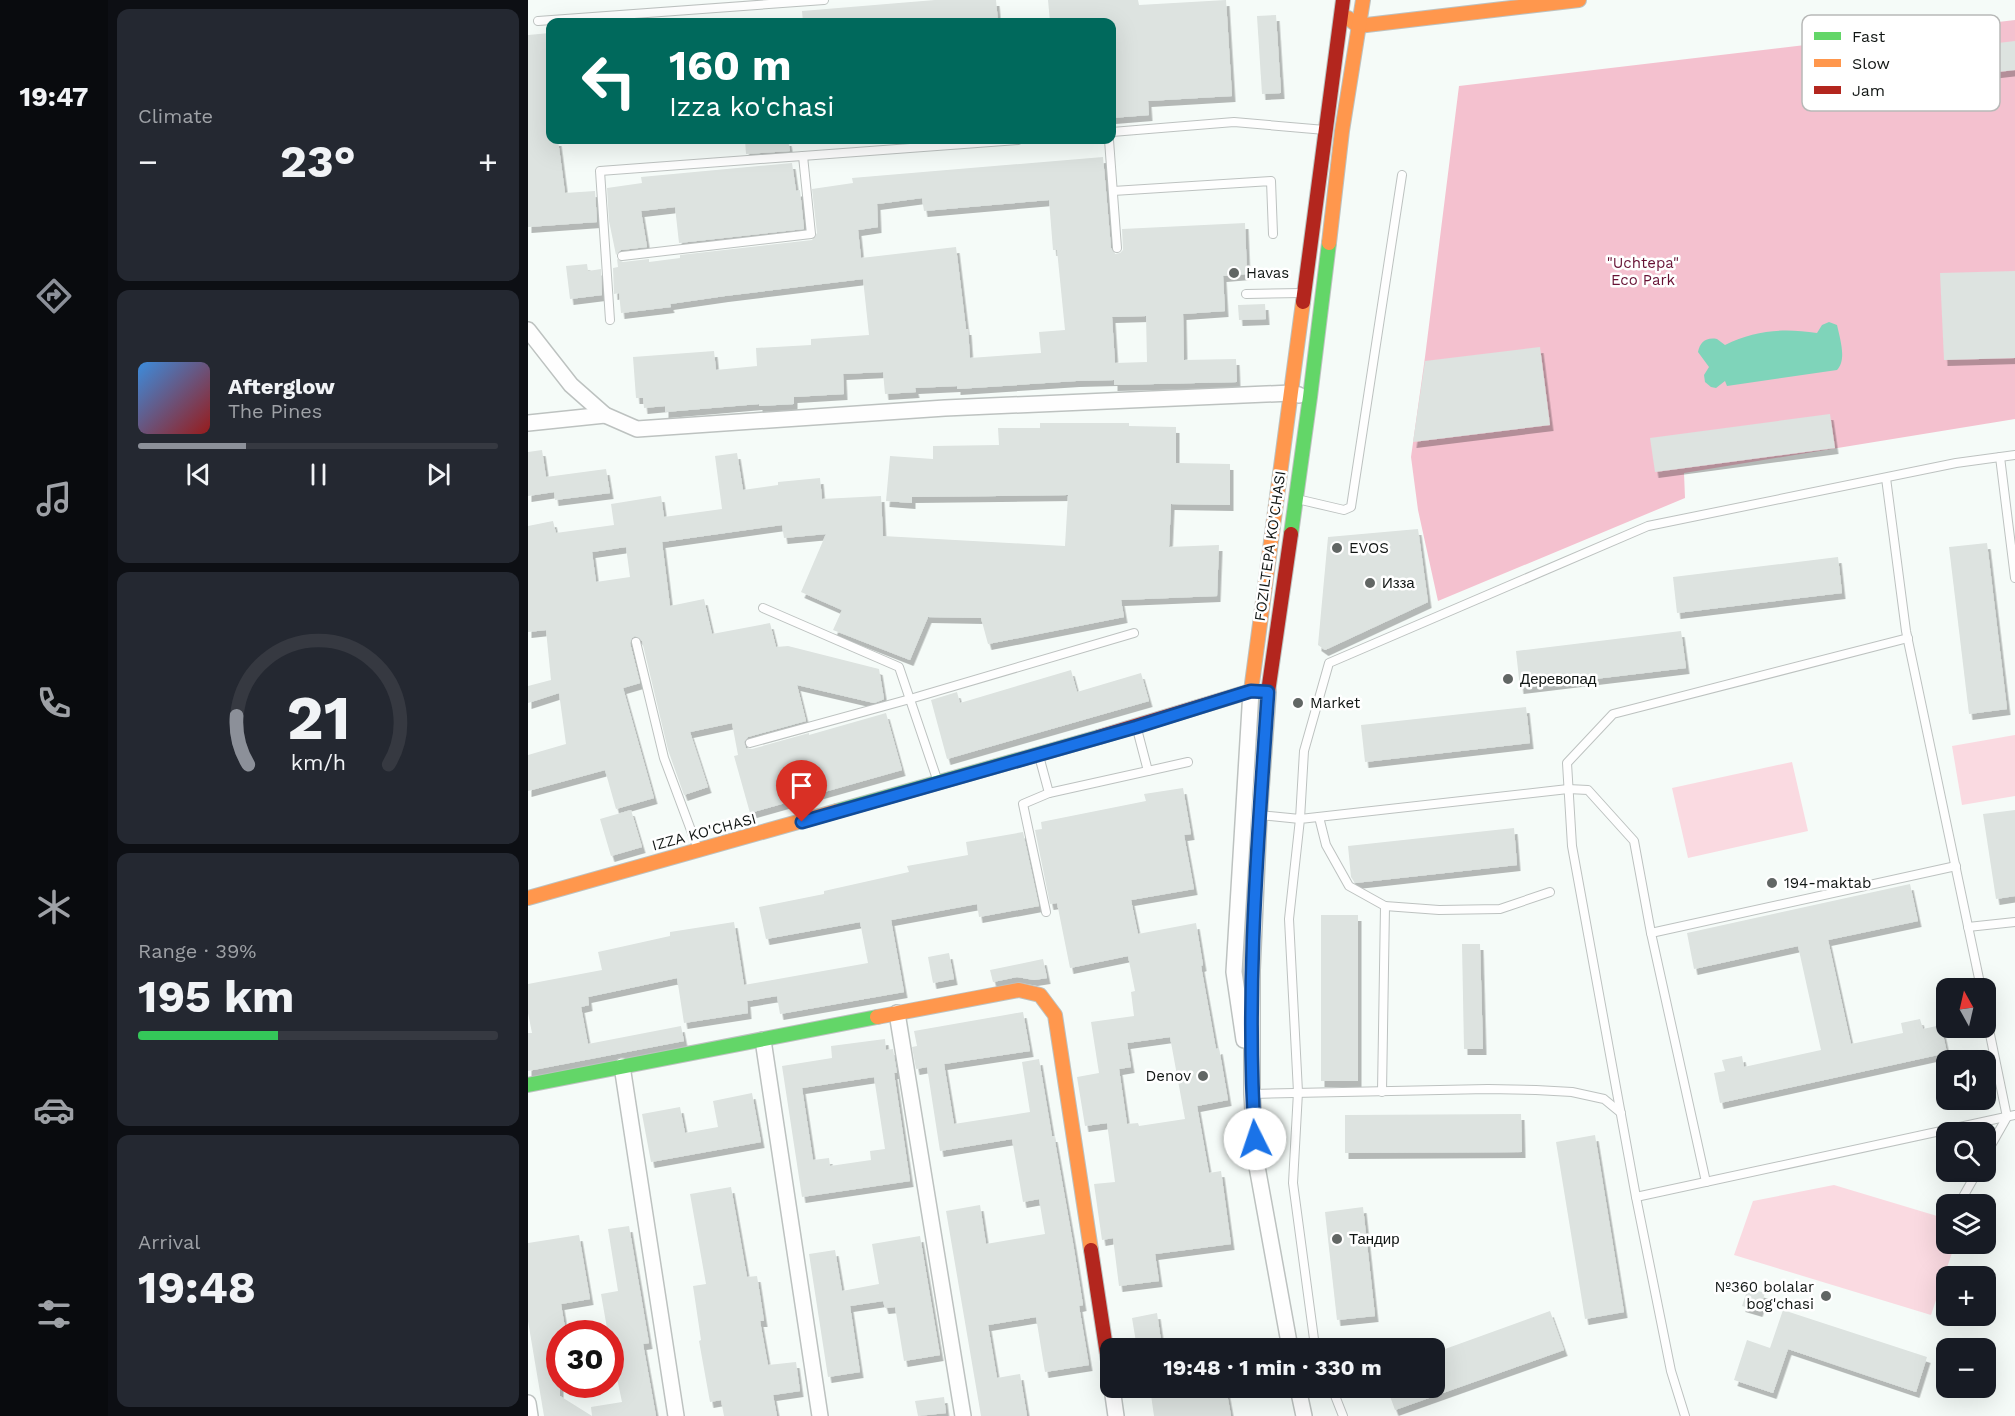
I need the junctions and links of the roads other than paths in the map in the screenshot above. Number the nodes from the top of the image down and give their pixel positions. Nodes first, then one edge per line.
1 (824, 0) edge
2 (1358, 0) edge
3 (1363, 0) edge
4 (1579, 0) edge
5 (1343, 6) edge
6 (579, 18) edge
7 (546, 20) edge
8 (538, 21) dead end
9 (1358, 26) junction
10 (1325, 130) junction
11 (1342, 131) junction
12 (1116, 132) edge
13 (964, 144) edge
14 (1109, 144) edge
15 (803, 156) junction
16 (1402, 175) dead end
17 (1113, 191) junction
18 (1273, 234) dead end
19 (1117, 248) dead end
20 (622, 256) dead end
21 (1304, 293) junction
22 (1246, 294) dead end
23 (610, 320) dead end
24 (528, 330) edge
25 (1291, 393) junction
26 (1310, 397) junction
27 (605, 415) junction
28 (528, 423) edge
29 (2015, 455) edge
30 (2000, 457) junction
31 (1886, 478) junction
32 (1295, 498) junction
33 (2015, 578) edge
34 (763, 608) dead end
35 (1134, 633) dead end
36 (1908, 638) junction
37 (636, 642) dead end
38 (1251, 691) junction
39 (1268, 692) junction
40 (910, 699) junction
41 (1136, 727) junction
42 (750, 743) dead end
43 (1038, 754) junction
44 (1188, 762) dead end
45 (1148, 771) junction
46 (939, 783) junction
47 (1568, 789) junction
48 (1049, 793) junction
49 (1260, 815) junction
50 (1319, 816) junction
51 (1300, 819) junction
52 (699, 851) junction
53 (1956, 866) junction
54 (1550, 892) dead end
55 (529, 894) edge
56 (1384, 906) junction
57 (1046, 912) dead end
58 (2015, 922) edge
59 (1968, 927) junction
60 (1651, 933) junction
61 (1979, 978) edge
62 (897, 1013) junction
63 (1992, 1038) edge
64 (763, 1040) junction
65 (622, 1066) junction
66 (528, 1085) edge
67 (1298, 1092) junction
68 (1382, 1092) junction
69 (1252, 1094) junction
70 (1621, 1113) junction
71 (2011, 1116) edge
72 (1996, 1139) edge
73 (1706, 1182) junction
74 (1636, 1197) junction
75 (1104, 1338) edge
76 (1288, 1338) edge
77 (1314, 1338) edge
78 (1113, 1398) edge
79 (1300, 1398) edge
80 (1336, 1398) edge
81 (528, 1403) edge
82 (530, 1416) edge
83 (676, 1416) edge
84 (820, 1416) edge
85 (963, 1416) edge
86 (1116, 1416) edge
87 (1304, 1416) edge
88 (1343, 1416) edge
89 (1685, 1416) edge

1 - 6 lane
2 - 5 main road
3 - 9 main road, FOZILTEPA KO'CHASI
4 - 9 main road
5 - 9 main road
5 - 10 main road, FOZILTEPA KO'CHASI
7 - 8 lane
9 - 11 main road, FOZILTEPA KO'CHASI
10 - 11 lane
10 - 12 lane
10 - 21 main road, FOZILTEPA KO'CHASI
11 - 26 main road, FOZILTEPA KO'CHASI
13 - 15 lane
14 - 17 lane
15 - 20 lane
15 - 23 lane
16 - 32 lane
17 - 18 lane
17 - 19 lane
21 - 22 lane
21 - 25 main road, FOZILTEPA KO'CHASI
24 - 27 street
25 - 26 street
25 - 27 street
25 - 38 main road, FOZILTEPA KO'CHASI
26 - 32 main road, FOZILTEPA KO'CHASI
27 - 28 street
29 - 30 lane
30 - 31 lane
30 - 33 lane
31 - 36 lane
31 - 51 lane
32 - 39 main road, FOZILTEPA KO'CHASI
34 - 40 lane
35 - 40 lane
36 - 47 lane
36 - 53 lane
37 - 52 lane
38 - 39 main road, IZZA KO'CHASI
38 - 41 main road, IZZA KO'CHASI
38 - 69 street, FOZILTEPA KO'CHASI
39 - 49 street, FOZILTEPA KO'CHASI
40 - 42 lane
40 - 46 lane
41 - 43 main road, IZZA KO'CHASI
41 - 45 lane
43 - 46 main road, IZZA KO'CHASI
43 - 48 lane
44 - 45 lane
45 - 48 lane
46 - 52 main road, IZZA KO'CHASI
47 - 50 lane
47 - 60 lane
47 - 70 lane
48 - 57 lane
49 - 51 lane
49 - 69 street, FOZILTEPA KO'CHASI
50 - 51 lane
50 - 56 lane
51 - 67 lane
52 - 55 main road, IZZA KO'CHASI
53 - 59 lane
53 - 60 lane
54 - 56 lane
56 - 68 lane
58 - 59 lane
59 - 61 lane
60 - 73 lane
62 - 64 main road
62 - 75 main road
62 - 85 street
63 - 71 lane
64 - 65 main road
64 - 84 street
65 - 66 main road
65 - 83 street
67 - 68 lane
67 - 69 lane
67 - 77 lane
68 - 70 lane
69 - 76 street, FOZILTEPA KO'CHASI
70 - 74 lane
71 - 72 lane
71 - 73 lane
73 - 74 lane
74 - 89 lane
78 - 86 street
79 - 87 street
80 - 88 lane
81 - 82 street

